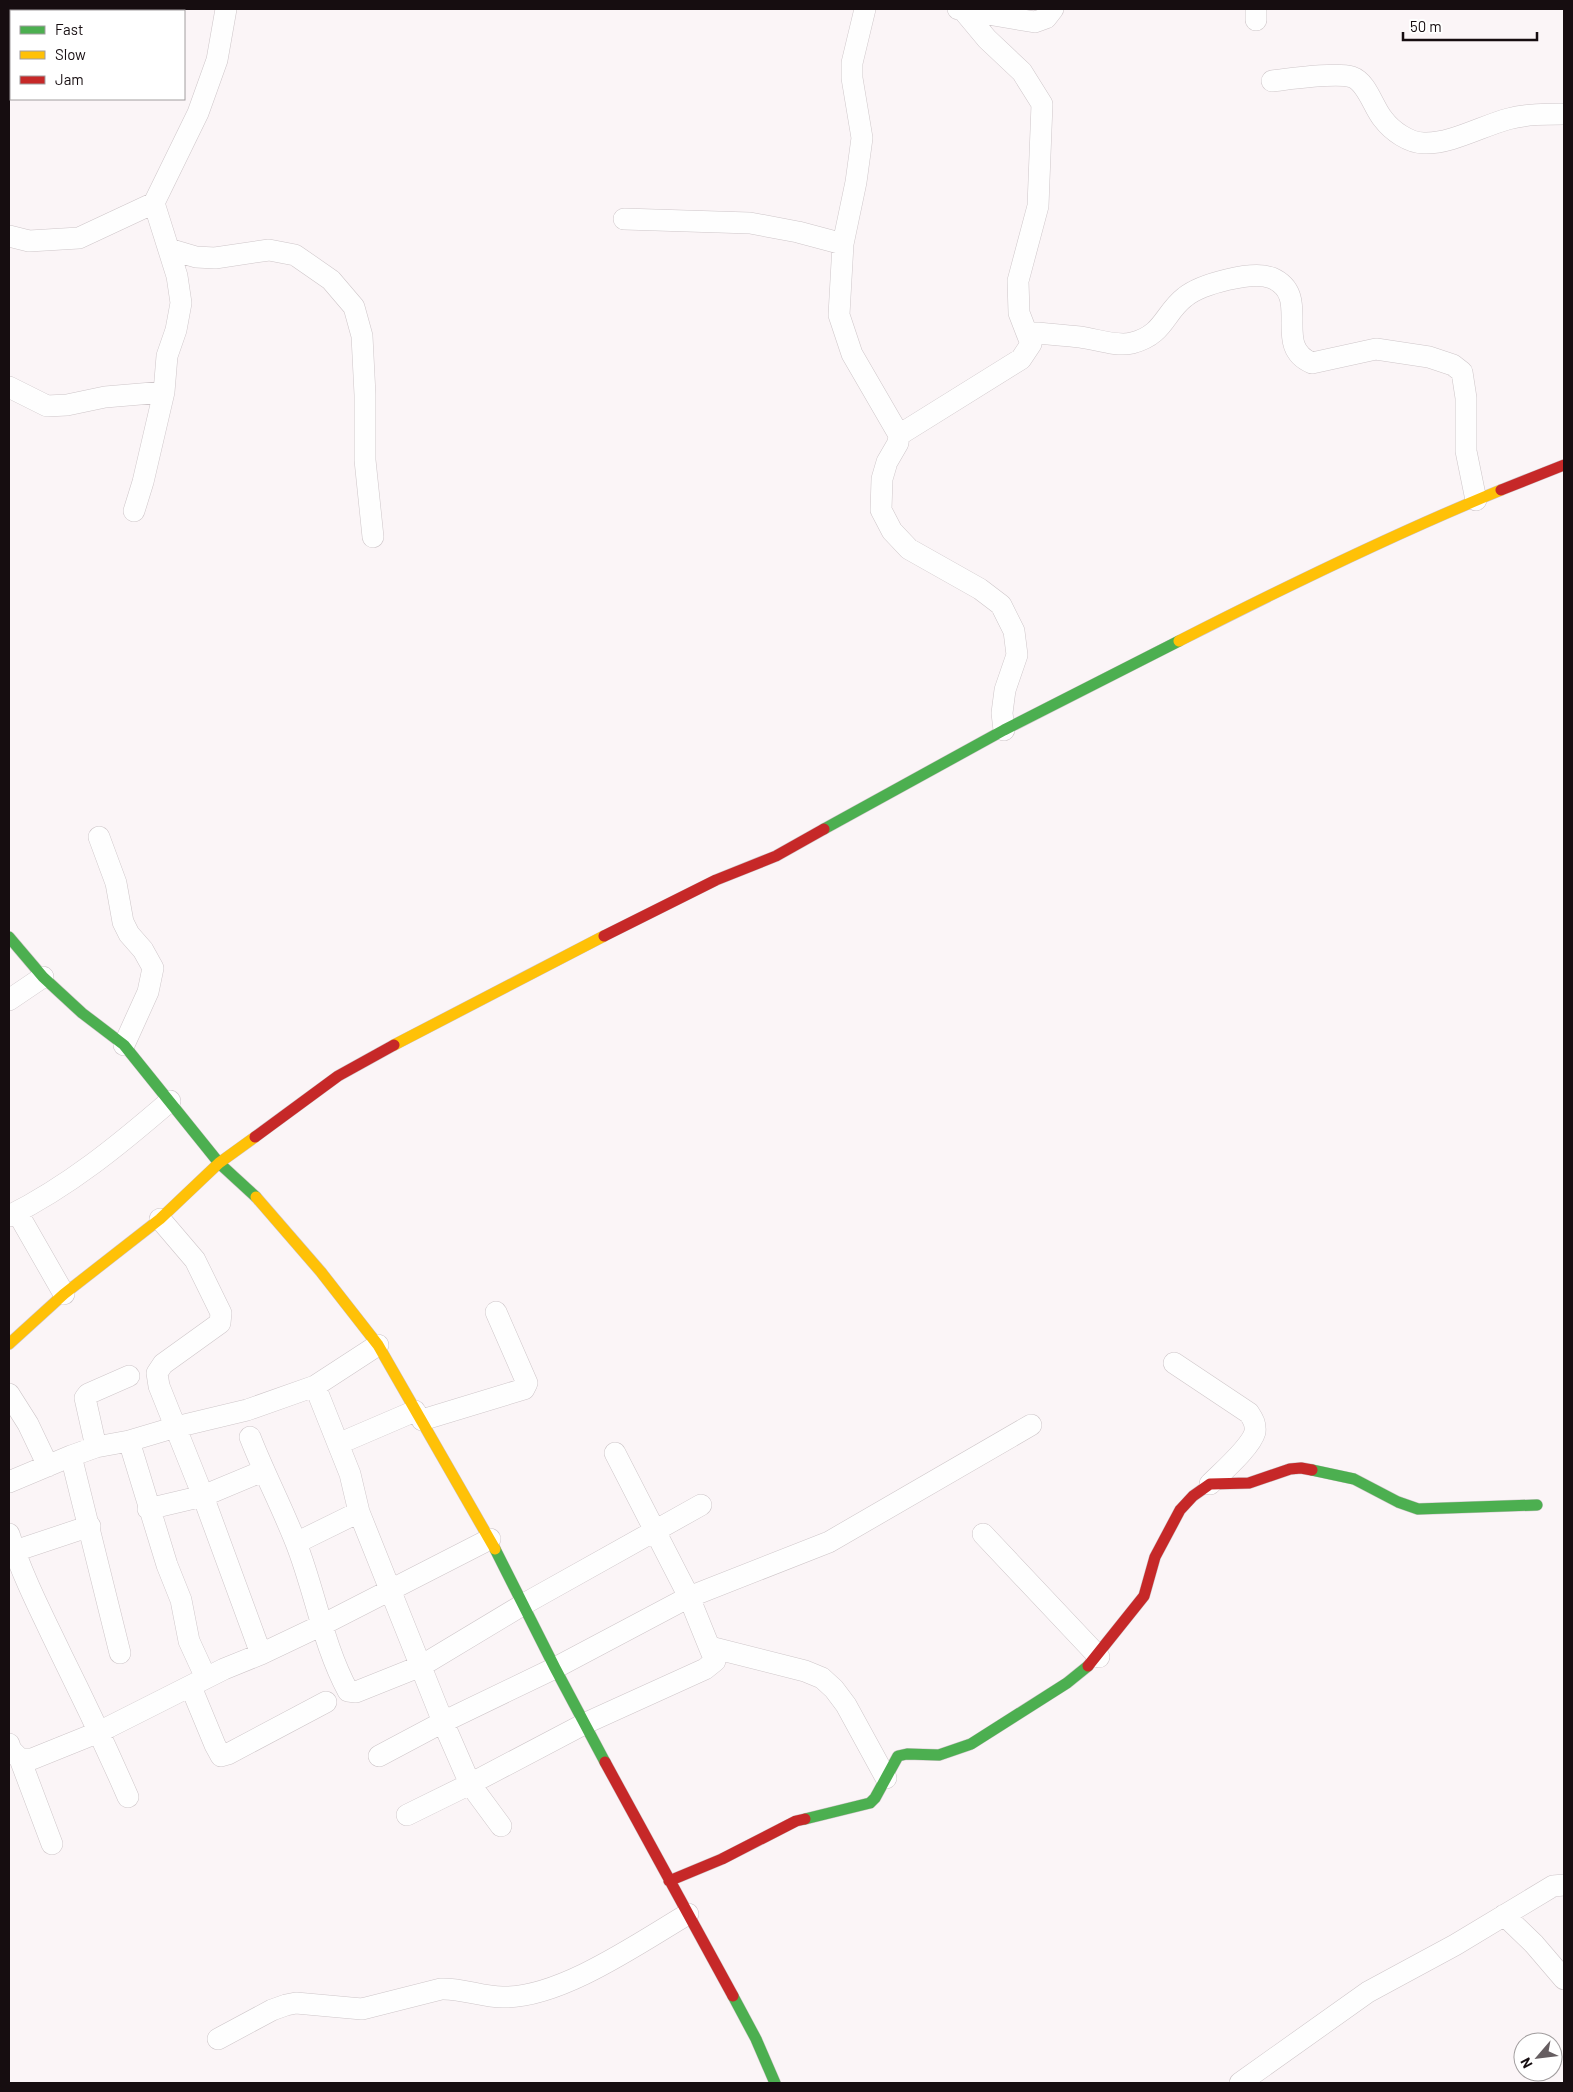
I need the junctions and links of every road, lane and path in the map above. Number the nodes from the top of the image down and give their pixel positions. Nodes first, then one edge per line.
1 (226, 9) edge
2 (865, 9) edge
3 (958, 9) edge
4 (962, 9) edge
5 (1053, 9) edge
6 (1272, 81) dead end
7 (1564, 114) edge
8 (154, 203) junction
9 (624, 218) dead end
10 (9, 236) edge
11 (843, 244) junction
12 (169, 249) junction
13 (1027, 332) junction
14 (9, 387) edge
15 (164, 392) junction
16 (899, 435) junction
17 (1564, 465) edge
18 (1476, 500) junction
19 (134, 511) dead end
20 (373, 537) dead end
21 (1004, 730) junction
22 (99, 837) dead end
23 (9, 937) edge
24 (43, 977) junction
25 (9, 1000) edge
26 (124, 1045) junction
27 (170, 1101) junction
28 (219, 1163) junction
29 (13, 1214) edge
30 (160, 1219) junction
31 (64, 1294) junction
32 (496, 1312) dead end
33 (9, 1344) edge
34 (378, 1345) junction
35 (1174, 1364) dead end
36 (129, 1376) dead end
37 (315, 1386) junction
38 (9, 1394) edge
39 (419, 1416) junction
40 (1031, 1425) dead end
41 (176, 1427) junction
42 (250, 1437) dead end
43 (128, 1441) junction
44 (338, 1444) junction
45 (96, 1447) junction
46 (615, 1453) dead end
47 (71, 1456) junction
48 (48, 1466) junction
49 (263, 1471) junction
50 (9, 1482) edge
51 (1210, 1484) junction
52 (203, 1496) junction
53 (701, 1505) dead end
54 (1537, 1505) dead end
55 (148, 1509) junction
56 (360, 1512) junction
57 (90, 1526) junction
58 (654, 1531) junction
59 (983, 1534) dead end
60 (490, 1539) junction
61 (296, 1543) junction
62 (10, 1546) edge
63 (391, 1589) junction
64 (690, 1597) junction
65 (524, 1604) junction
66 (322, 1625) junction
67 (710, 1647) junction
68 (120, 1653) dead end
69 (261, 1654) junction
70 (1099, 1657) junction
71 (421, 1666) junction
72 (555, 1668) junction
73 (199, 1683) junction
74 (326, 1702) dead end
75 (442, 1722) junction
76 (586, 1723) junction
77 (100, 1732) junction
78 (379, 1756) dead end
79 (12, 1759) edge
80 (886, 1778) junction
81 (470, 1784) junction
82 (128, 1797) dead end
83 (407, 1815) dead end
84 (501, 1826) dead end
85 (52, 1844) dead end
86 (669, 1881) junction
87 (1564, 1885) edge
88 (688, 1914) junction
89 (1504, 1915) junction
90 (1564, 1979) edge
91 (218, 2039) dead end
92 (775, 2083) edge
93 (1240, 2083) edge

1 - 8 street
2 - 11 street
3 - 4 street
4 - 5 street
4 - 13 street
6 - 7 street
8 - 10 street
8 - 12 street
9 - 11 street
11 - 16 street
12 - 15 street
12 - 20 street
13 - 16 street
13 - 18 street
14 - 15 street
15 - 19 street
16 - 21 street
17 - 18 street
18 - 21 street
21 - 28 street
22 - 26 street
23 - 24 street
24 - 25 street
24 - 26 street
26 - 27 street
27 - 28 street
27 - 29 street
28 - 30 street
28 - 34 street
29 - 31 street
30 - 31 street
30 - 41 street
31 - 33 street
32 - 39 street
34 - 37 street
34 - 39 street
35 - 51 street
36 - 45 street
37 - 41 street
37 - 44 street
38 - 48 street
39 - 44 street
39 - 60 street
40 - 64 street
41 - 43 street
41 - 52 street
42 - 49 street
43 - 45 street
43 - 55 street
44 - 56 street
45 - 47 street
46 - 58 street
47 - 48 street
47 - 57 street
48 - 50 street
49 - 52 street
49 - 61 street
51 - 54 street
51 - 70 street
52 - 55 street
52 - 69 street
53 - 58 street
55 - 73 street
56 - 61 street
56 - 63 street
57 - 62 street
57 - 68 street
58 - 64 street
58 - 65 street
59 - 70 street
60 - 63 street
60 - 65 street
61 - 66 street
62 - 77 street
63 - 66 street
63 - 71 street
64 - 67 street
64 - 72 street
65 - 71 street
65 - 72 street
66 - 69 street
66 - 71 street
67 - 76 street
67 - 80 street
69 - 73 street
70 - 80 street
71 - 75 street
72 - 75 street
72 - 76 street
73 - 74 street
73 - 77 street
75 - 78 street
75 - 81 street
76 - 81 street
76 - 86 street
77 - 79 street
77 - 82 street
79 - 85 street
80 - 86 street
81 - 83 street
81 - 84 street
86 - 88 street
87 - 89 street
88 - 91 street
88 - 92 street
89 - 90 street
89 - 93 street

